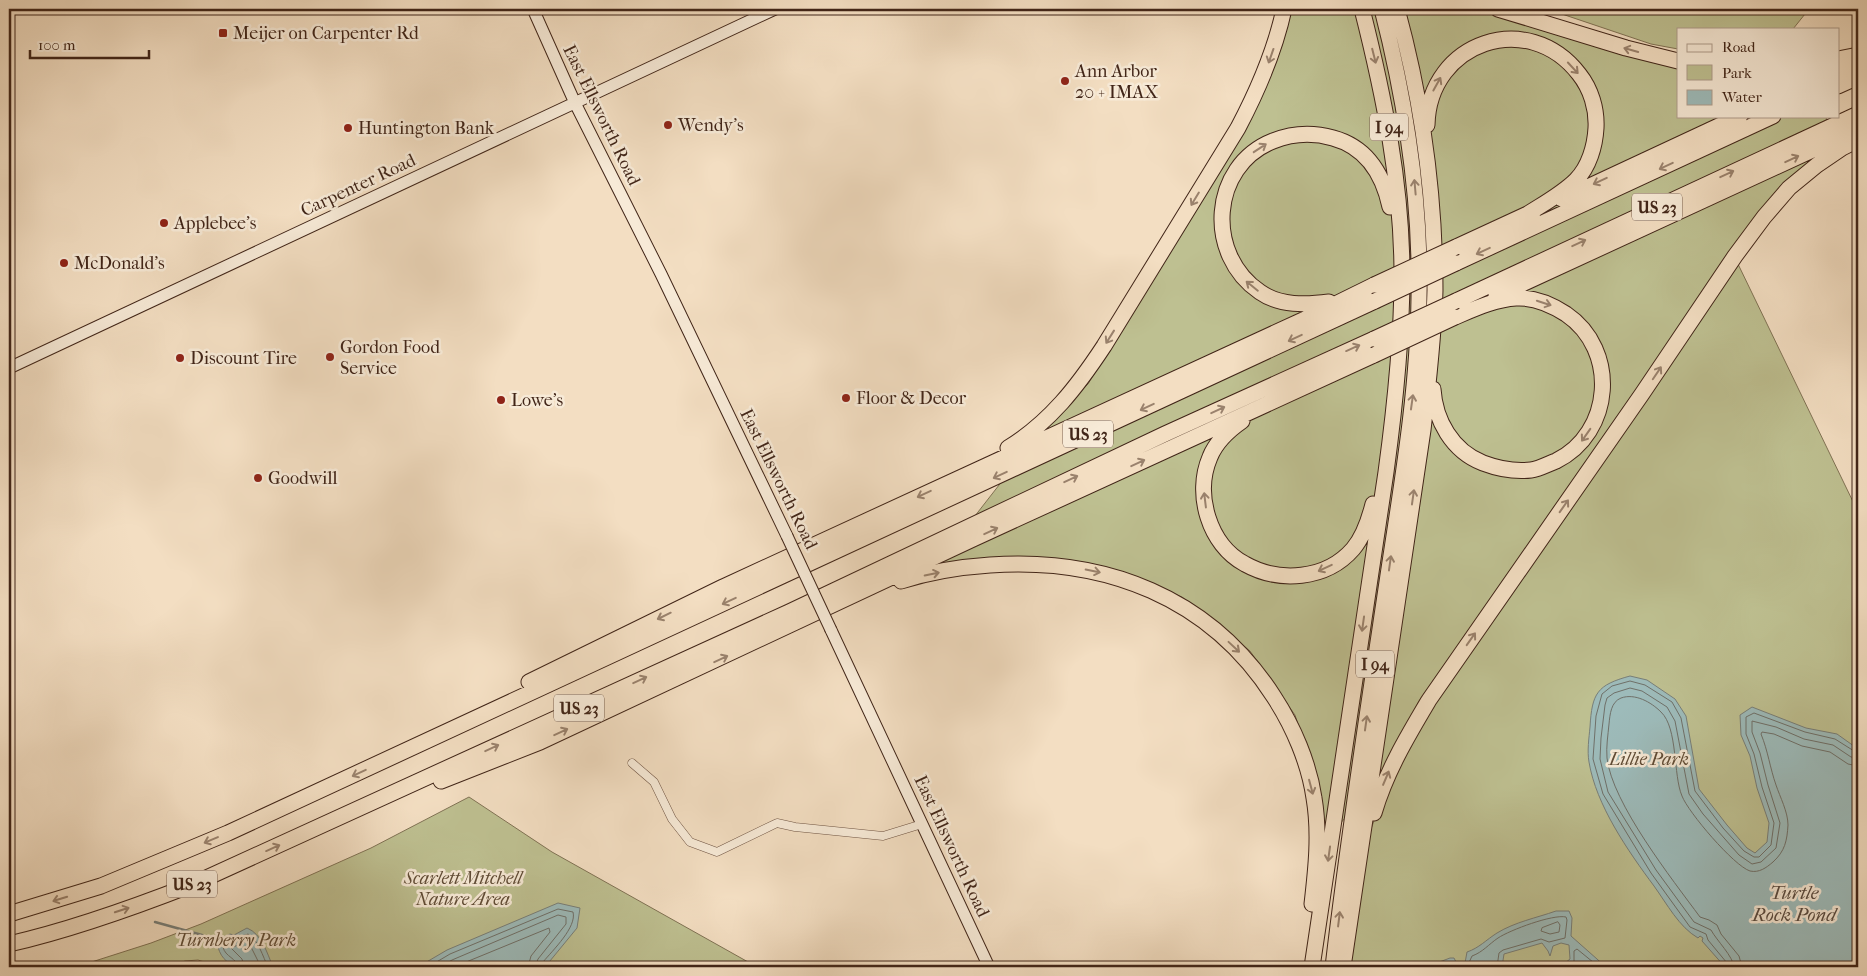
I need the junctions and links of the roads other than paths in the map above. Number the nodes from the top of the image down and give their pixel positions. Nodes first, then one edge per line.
1 (533, 9) edge
2 (776, 9) edge
3 (1284, 9) edge
4 (1362, 9) edge
5 (1382, 9) edge
6 (1397, 9) edge
7 (1498, 9) edge
8 (1858, 54) edge
9 (1840, 58) edge
10 (1677, 61) edge
11 (1858, 62) edge
12 (1840, 70) edge
13 (1858, 77) edge
14 (1840, 85) edge
15 (575, 103) junction
16 (1858, 114) edge
17 (1736, 118) edge
18 (1770, 118) edge
19 (1858, 129) edge
20 (1858, 140) edge
21 (1426, 149) junction
22 (1526, 215) junction
23 (1400, 248) junction
24 (1350, 297) junction
25 (1470, 310) junction
26 (1431, 365) junction
27 (9, 368) edge
28 (1266, 404) junction
29 (1386, 472) junction
30 (968, 473) junction
31 (852, 597) junction
32 (403, 752) junction
33 (632, 763) dead end
34 (368, 805) junction
35 (922, 824) junction
36 (1360, 857) junction
37 (9, 914) edge
38 (9, 944) edge
39 (990, 967) edge
40 (1304, 967) edge
41 (1312, 967) edge
42 (1333, 967) edge
43 (1343, 967) edge

1 - 15 main road, East Ellsworth Road
2 - 15 main road, Carpenter Road
3 -> 30 highway
4 -> 23 highway, I 94
42 -> 5 highway, I 94
6 - 21 highway
10 -> 7 highway
8 - 9 highway
11 - 12 highway
13 - 14 highway
15 - 27 main road, Carpenter Road
15 - 35 main road, East Ellsworth Road, bridge
34 -> 16 highway, US 23, bridge
17 -> 22 highway
18 -> 32 highway, US 23, bridge
25 -> 19 highway
36 -> 20 highway
21 -> 22 highway
21 - 26 highway
22 - 24 highway, bridge
24 -> 23 highway
23 - 29 highway, I 94
24 - 30 highway
25 -> 26 highway
25 - 28 highway, bridge
36 -> 26 highway
29 -> 28 highway
31 -> 28 highway
29 -> 41 highway, I 94
30 -> 32 highway
34 -> 31 highway
31 -> 40 highway
32 -> 37 highway, US 23
33 - 35 street
38 -> 34 highway, US 23
35 - 39 main road, East Ellsworth Road
36 - 43 highway

